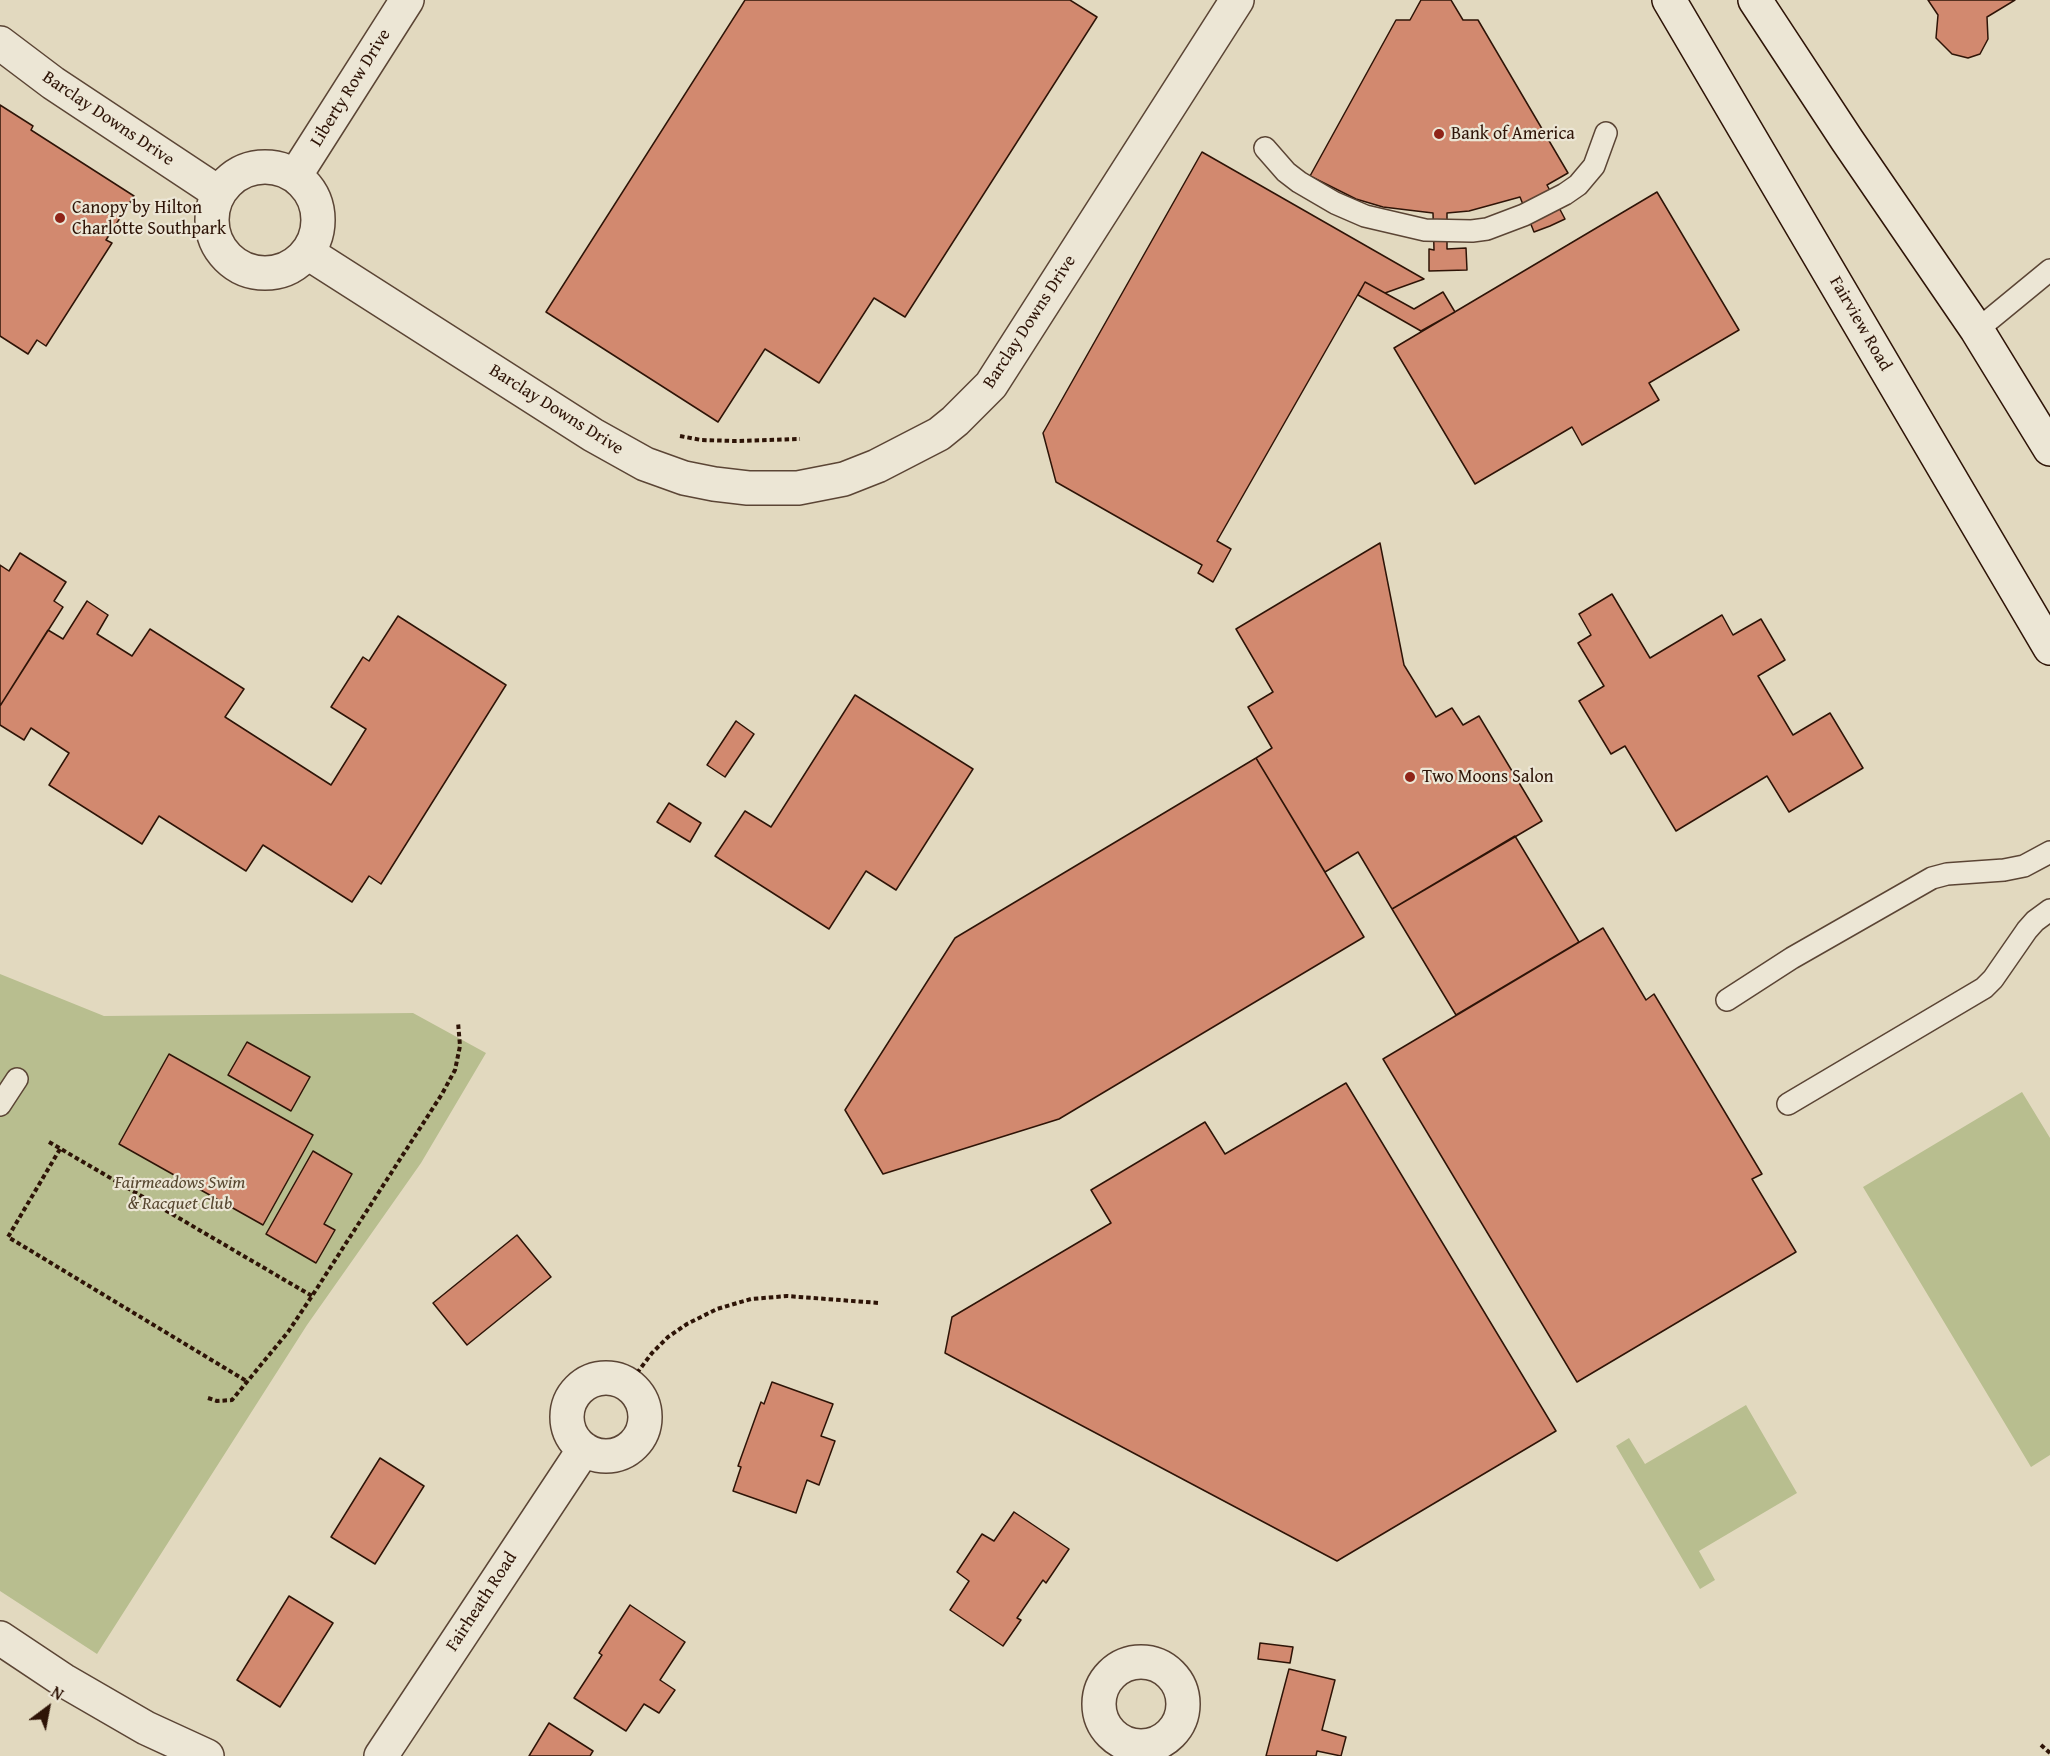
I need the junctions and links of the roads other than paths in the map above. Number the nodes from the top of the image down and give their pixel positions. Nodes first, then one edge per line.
1 (407, 0) edge
2 (1237, 0) edge
3 (1669, 0) edge
4 (1755, 0) edge
5 (0, 43) edge
6 (1606, 133) dead end
7 (1264, 148) dead end
8 (295, 176) junction
9 (219, 193) junction
10 (308, 253) junction
11 (2050, 270) edge
12 (1977, 330) junction
13 (2050, 449) edge
14 (2050, 648) edge
15 (2050, 852) edge
16 (2050, 910) edge
17 (1727, 1000) dead end
18 (17, 1079) dead end
19 (1788, 1104) dead end
20 (0, 1105) edge
21 (584, 1449) junction
22 (0, 1638) edge
23 (207, 1756) edge
24 (381, 1756) edge

1 - 8 street, Liberty Row Drive
2 - 10 street, Barclay Downs Drive
3 - 14 street, Fairview Road
4 - 12 street
5 - 9 street, Barclay Downs Drive
6 - 7 lane
8 - 9 street
8 - 10 street
9 - 10 street
11 - 12 lane
12 - 13 street
15 - 17 lane
16 - 19 lane
18 - 20 lane
21 - 21 street
21 - 24 street, Fairheath Road
22 - 23 street

